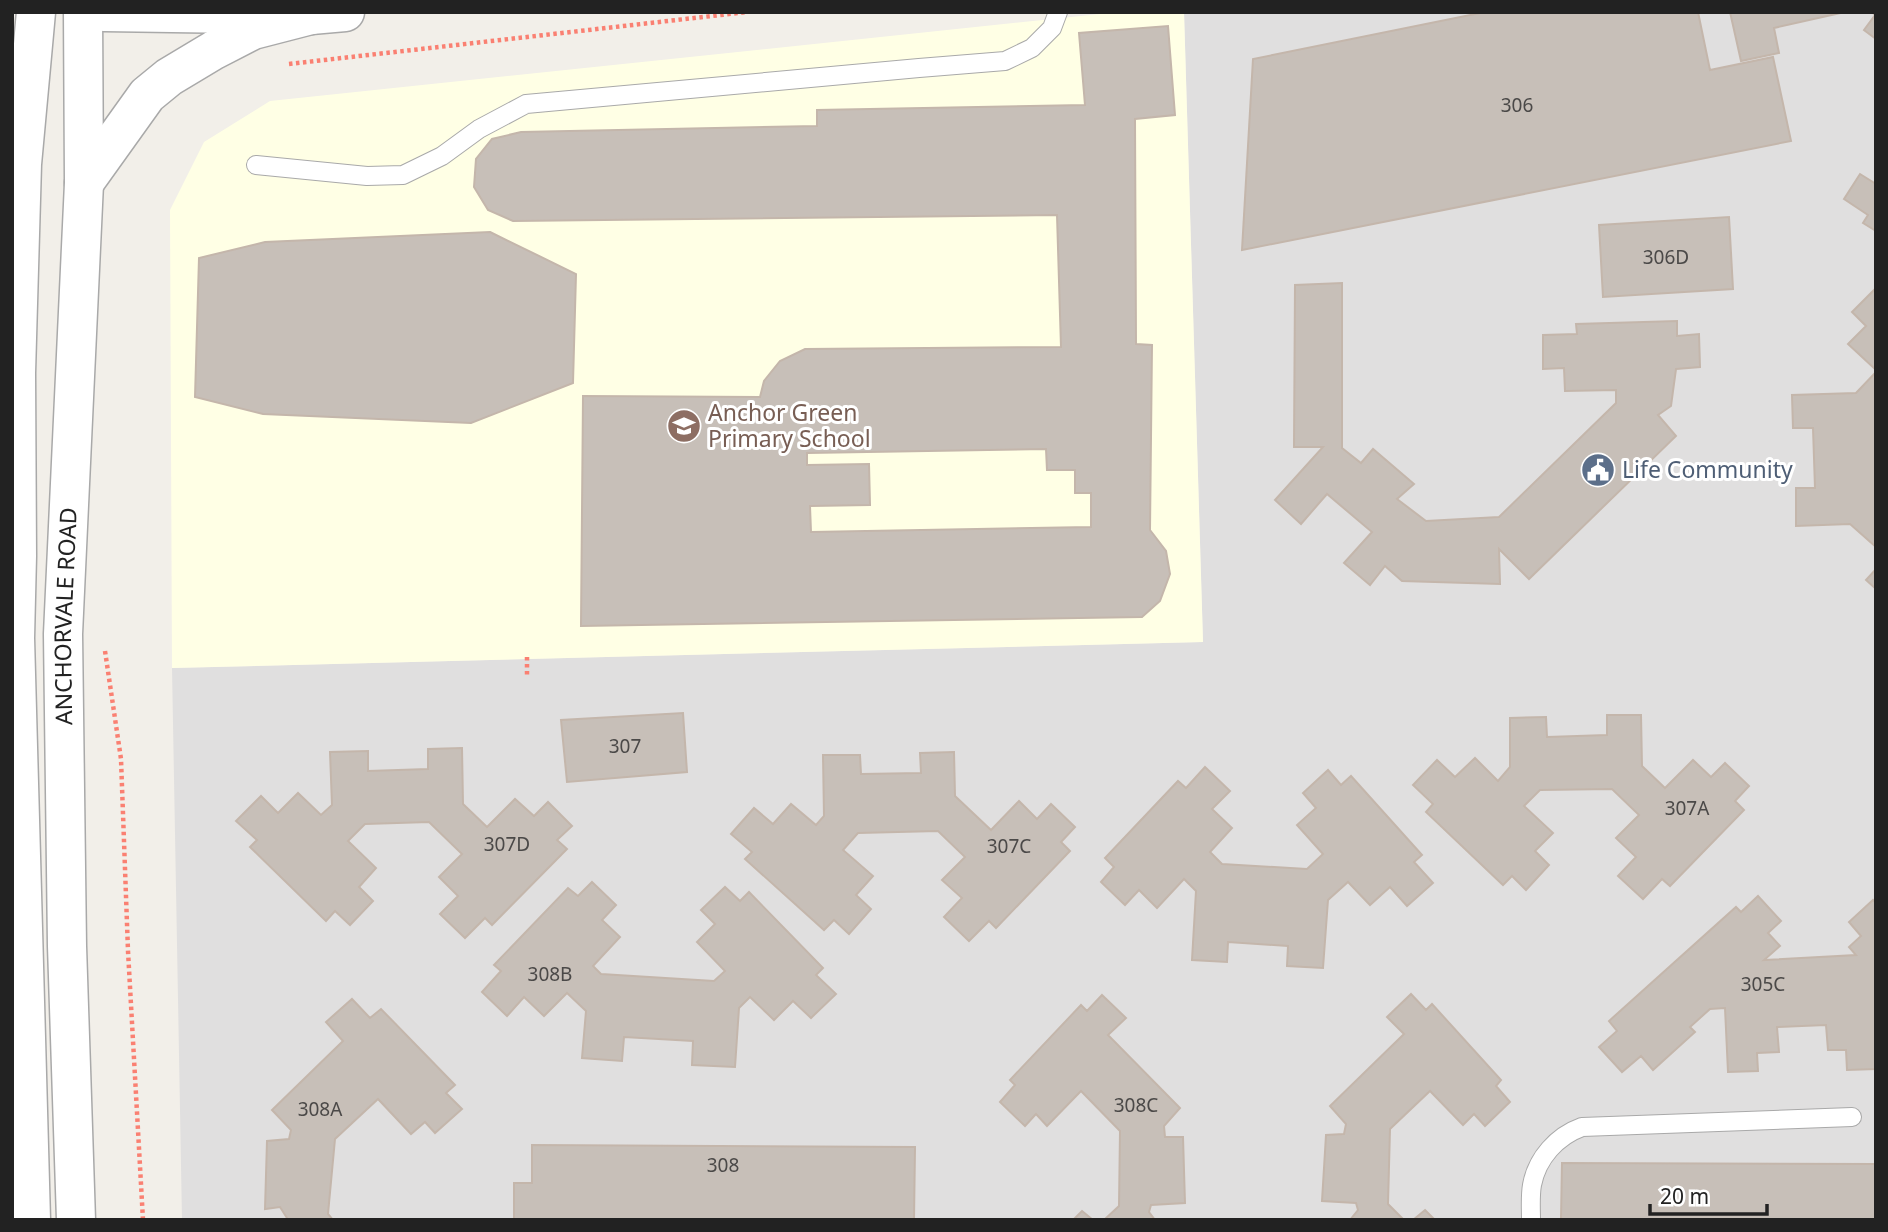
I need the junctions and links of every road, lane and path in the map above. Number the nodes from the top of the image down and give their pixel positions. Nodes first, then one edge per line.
1 (83, 12) edge
2 (104, 12) edge
3 (747, 12) edge
4 (1058, 12) edge
5 (46, 13) edge
6 (328, 13) edge
7 (289, 64) dead end
8 (17, 154) edge
9 (256, 165) dead end
10 (85, 183) junction
11 (105, 649) dead end
12 (527, 657) dead end
13 (527, 676) dead end
14 (1852, 1117) dead end
15 (31, 1220) edge
16 (76, 1220) edge
17 (143, 1220) edge
18 (1531, 1220) edge

1 - 10 street, ANCHORVALE ROAD
2 - 6 street
3 - 7 path
4 - 9 lane
5 - 8 street, ANCHORVALE ROAD
6 - 10 street
8 - 15 street, ANCHORVALE ROAD
10 - 16 street, ANCHORVALE ROAD
11 - 17 path
12 - 13 path
14 - 18 lane

